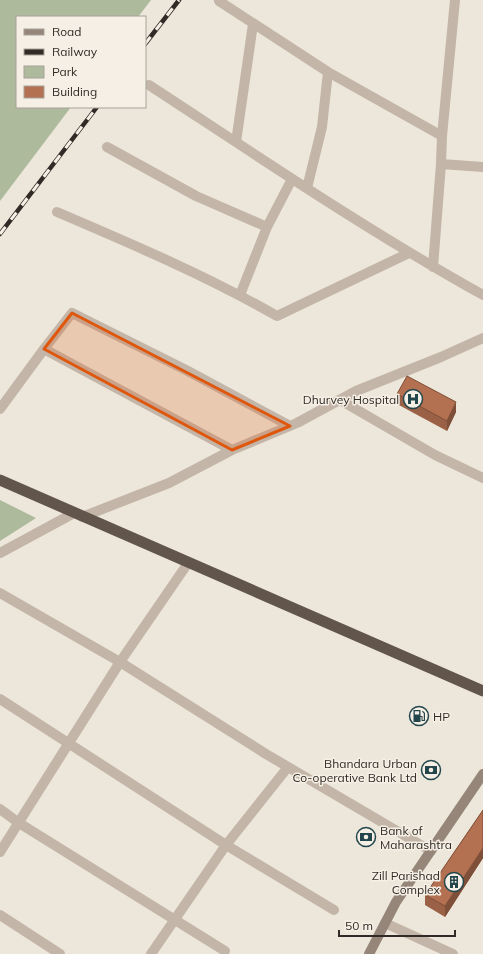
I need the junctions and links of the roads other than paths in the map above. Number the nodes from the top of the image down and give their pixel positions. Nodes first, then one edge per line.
1 (455, 0) edge
2 (219, 1) dead end
3 (253, 24) junction
4 (328, 72) junction
5 (148, 85) dead end
6 (442, 136) junction
7 (236, 142) junction
8 (107, 147) dead end
9 (441, 164) junction
10 (483, 168) edge
11 (292, 179) junction
12 (307, 188) junction
13 (57, 212) dead end
14 (267, 227) junction
15 (409, 253) junction
16 (433, 267) junction
17 (240, 294) junction
18 (483, 295) edge
19 (483, 338) edge
20 (44, 349) junction
21 (340, 400) junction
22 (0, 409) edge
23 (290, 426) junction
24 (232, 450) junction
25 (483, 478) edge
26 (0, 480) edge
27 (78, 515) junction
28 (0, 553) edge
29 (188, 563) junction
30 (0, 593) edge
31 (120, 662) junction
32 (483, 682) edge
33 (463, 683) junction
34 (483, 691) edge
35 (0, 699) edge
36 (68, 744) junction
37 (288, 767) junction
38 (483, 774) edge
39 (0, 809) edge
40 (18, 822) junction
41 (226, 845) junction
42 (431, 851) junction
43 (0, 852) edge
44 (334, 910) dead end
45 (0, 916) edge
46 (175, 920) junction
47 (385, 923) junction
48 (225, 951) dead end
49 (60, 954) edge
50 (151, 954) edge
51 (370, 954) edge
52 (453, 954) edge

1 - 6 street
2 - 3 street
3 - 4 street
3 - 7 street
4 - 6 street
4 - 12 street
5 - 7 street
6 - 9 street
7 - 11 street
8 - 14 street
9 - 10 street
9 - 16 street
11 - 12 street
11 - 14 street
12 - 15 street
13 - 17 street
14 - 17 street
15 - 16 street
15 - 17 street
16 - 18 street
19 - 21 street
20 - 22 street
20 - 23 street
20 - 24 street
21 - 23 street
21 - 25 street
23 - 24 street
24 - 27 street
26 - 27 highway
27 - 28 street
27 - 29 highway
29 - 31 street
29 - 33 highway
30 - 31 street
31 - 36 street
31 - 37 street
32 - 33 highway
33 - 34 highway
35 - 36 street
36 - 40 street
36 - 41 street
37 - 41 street
37 - 42 street
38 - 42 main road
39 - 40 street
40 - 43 street
40 - 46 street
41 - 44 street
41 - 46 street
42 - 47 main road
45 - 49 street
46 - 48 street
46 - 50 street
47 - 51 main road
47 - 52 street

